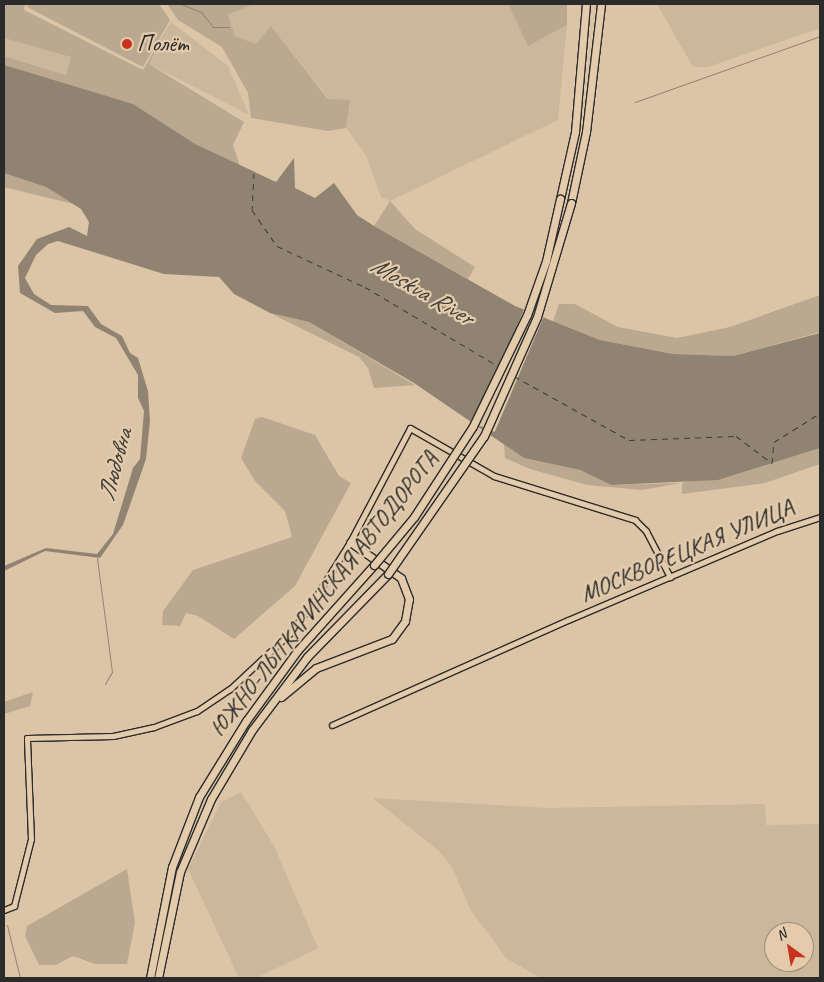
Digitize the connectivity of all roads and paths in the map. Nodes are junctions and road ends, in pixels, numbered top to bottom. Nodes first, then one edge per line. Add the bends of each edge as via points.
1 (586, 4) edge
2 (601, 4) edge
3 (820, 517) edge
4 (350, 542) junction
5 (670, 577) junction
6 (266, 711) junction
7 (332, 725) dead end
8 (4, 910) edge
9 (150, 978) edge
10 (158, 978) edge

1 - 9 main road, ЮЖНО-ЛЫТКАРИНСКАЯ АВТОДОРОГА, bridge via 575,132 546,261 527,315 473,426 414,516 291,659 224,753 199,797 172,867
2 - 6 main road, ЮЖНО-ЛЫТКАРИНСКАЯ АВТОДОРОГА, bridge via 586,132 572,203 537,317 484,436 388,574 307,658
3 - 5 street, МОСКВОРЕЦКАЯ УЛИЦА
4 - 5 street via 410,428 494,476 635,520 646,531
4 - 6 main road via 401,578 408,599 405,621 392,638 316,668
4 - 8 street via 290,633 230,689 197,711 154,728 113,736 27,738 32,839 14,906
5 - 7 street, МОСКВОРЕЦКАЯ УЛИЦА
6 - 10 main road, ЮЖНО-ЛЫТКАРИНСКАЯ АВТОДОРОГА via 211,800 180,872

